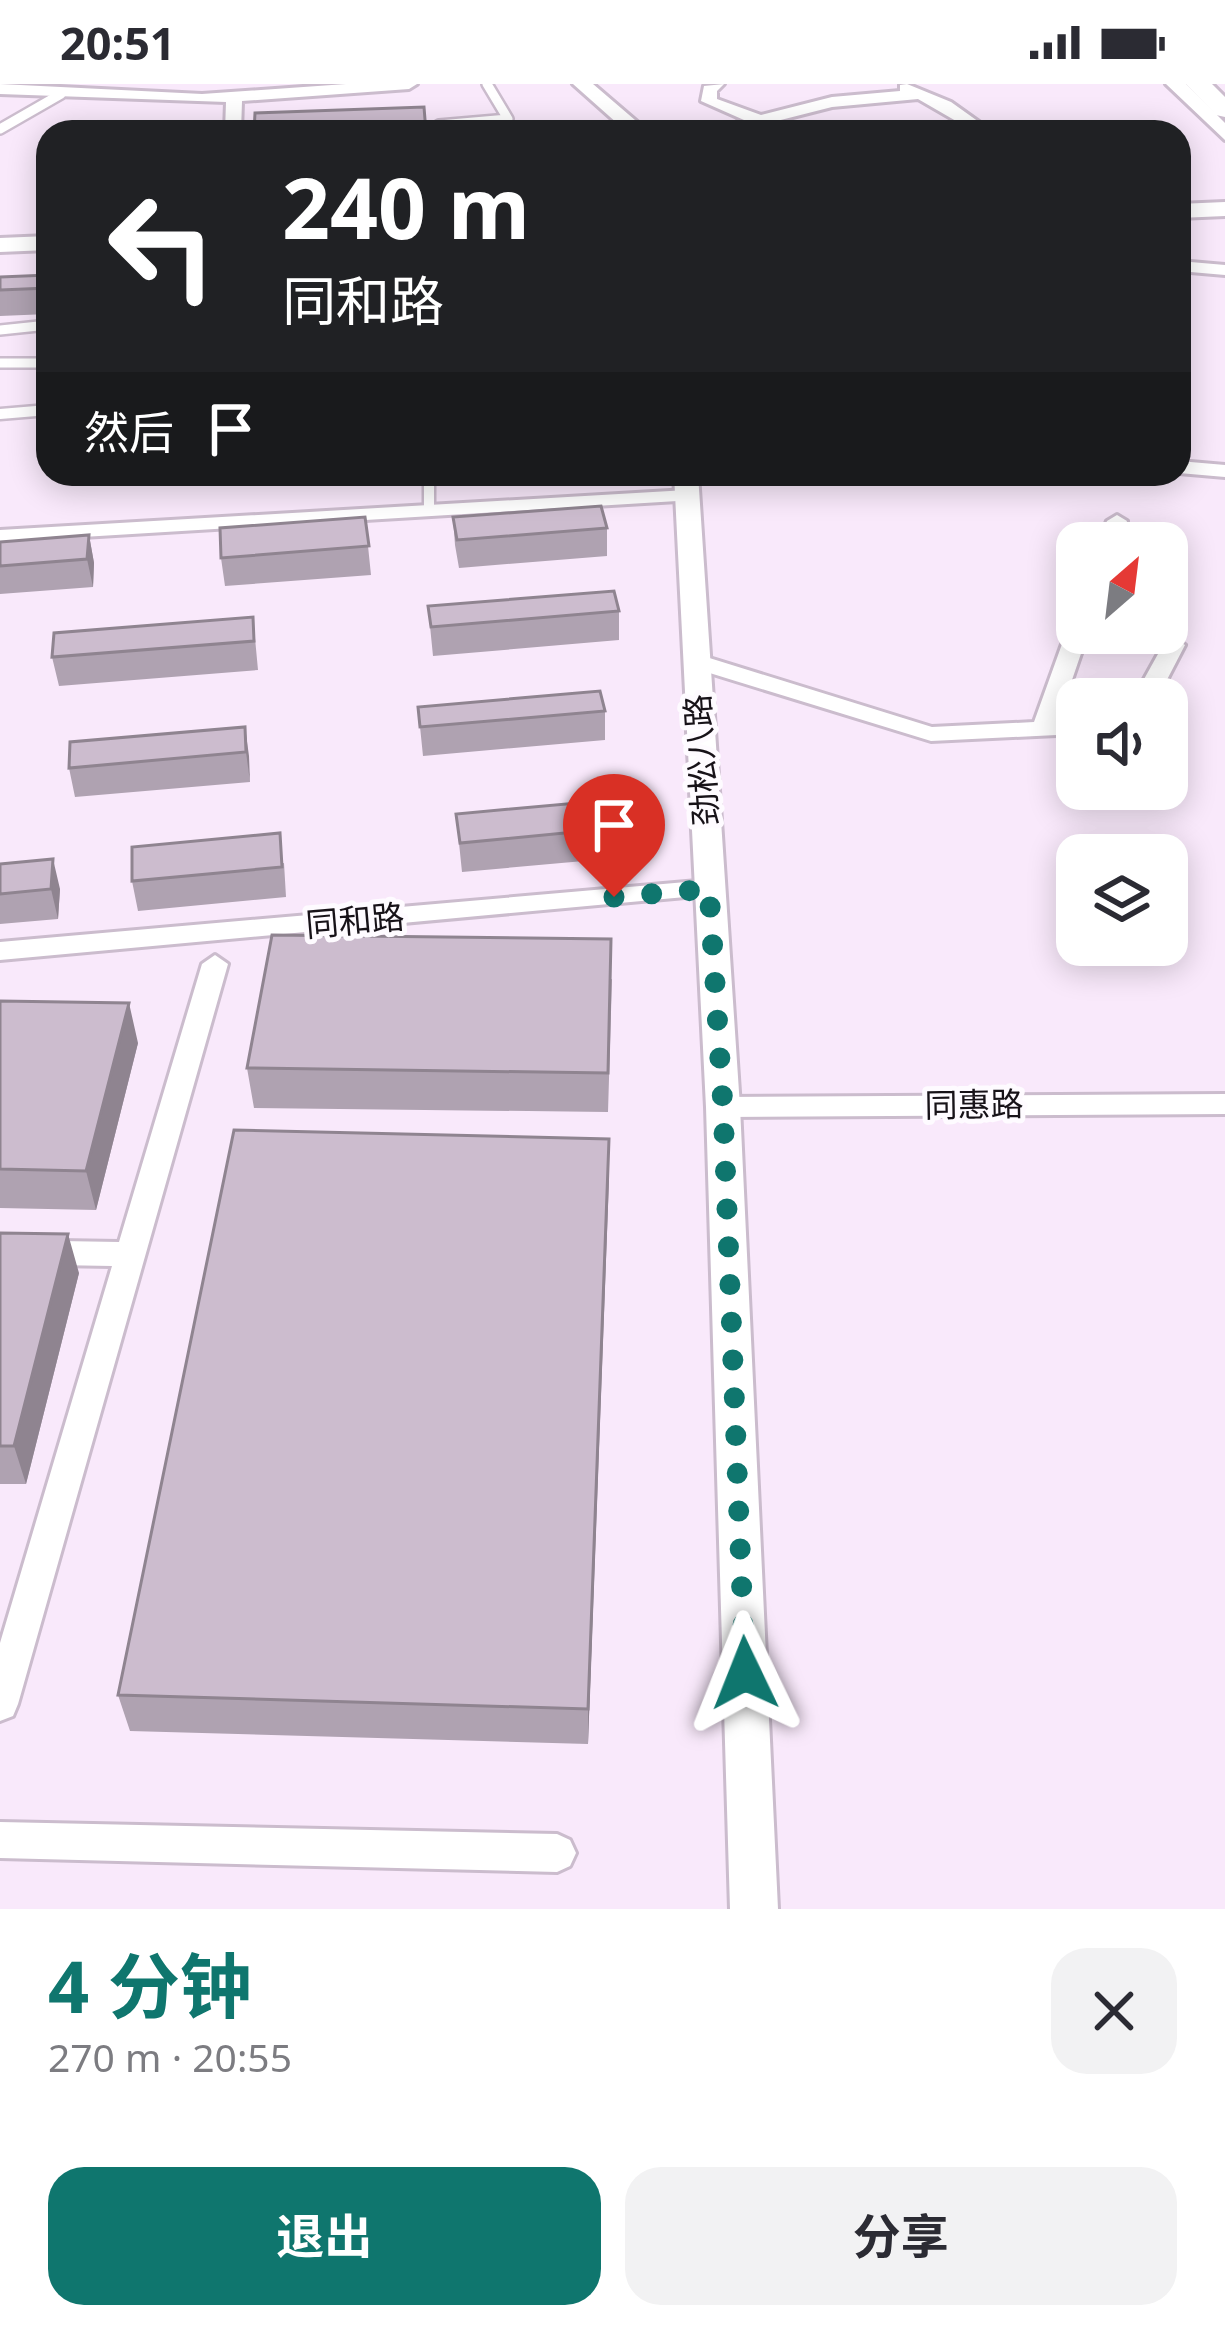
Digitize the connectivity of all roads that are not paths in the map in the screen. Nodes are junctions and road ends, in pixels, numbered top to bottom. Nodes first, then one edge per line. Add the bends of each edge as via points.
1 (409, 84) edge
2 (487, 84) edge
3 (582, 84) edge
4 (716, 84) edge
5 (891, 84) edge
6 (1175, 84) edge
7 (1198, 84) edge
8 (31, 88) edge
9 (0, 89) edge
10 (235, 91) edge
11 (61, 94) junction
12 (920, 94) junction
13 (1225, 110) edge
14 (496, 120) edge
15 (625, 120) edge
16 (743, 120) edge
17 (769, 120) edge
18 (964, 120) edge
19 (0, 128) edge
20 (1225, 134) edge
21 (1225, 193) edge
22 (1191, 194) edge
23 (1225, 209) edge
24 (1191, 210) edge
25 (36, 244) edge
26 (0, 245) edge
27 (36, 262) edge
28 (0, 263) edge
29 (1191, 267) edge
30 (1225, 270) edge
31 (36, 326) edge
32 (0, 330) edge
33 (0, 363) edge
34 (36, 363) edge
35 (36, 411) edge
36 (0, 414) edge
37 (1191, 468) edge
38 (1225, 471) edge
39 (429, 486) edge
40 (676, 486) edge
41 (686, 486) edge
42 (429, 511) junction
43 (0, 536) edge
44 (1070, 654) edge
45 (695, 661) junction
46 (1056, 728) edge
47 (1043, 729) junction
48 (709, 889) junction
49 (0, 951) edge
50 (215, 964) dead end
51 (1225, 1104) edge
52 (723, 1107) junction
53 (0, 1252) edge
54 (128, 1254) junction
55 (0, 1704) edge
56 (0, 1840) edge
57 (557, 1853) dead end
58 (754, 1909) edge

1 - 10 street
2 - 14 lane via 508,119
3 - 15 street
4 - 16 street via 709,101
5 - 12 street
6 - 20 street
7 - 13 main road
8 - 9 street
8 - 11 street
10 - 11 street
11 - 19 lane
12 - 17 street via 832,102
12 - 18 street
21 - 22 main road
23 - 24 main road
25 - 26 main road
27 - 28 main road
29 - 30 street
31 - 32 lane
33 - 34 lane
35 - 36 lane
37 - 38 street
39 - 42 lane
40 - 42 street
41 - 45 street, 劲松八路
42 - 43 street
44 - 47 street
45 - 47 street via 931,734
45 - 48 street, 劲松八路
46 - 47 street
48 - 49 street, 同和路
48 - 52 street, 劲松八路
50 - 54 street
51 - 52 street, 同惠路
52 - 58 street, 劲松八路
53 - 54 street
54 - 55 street
56 - 57 street

